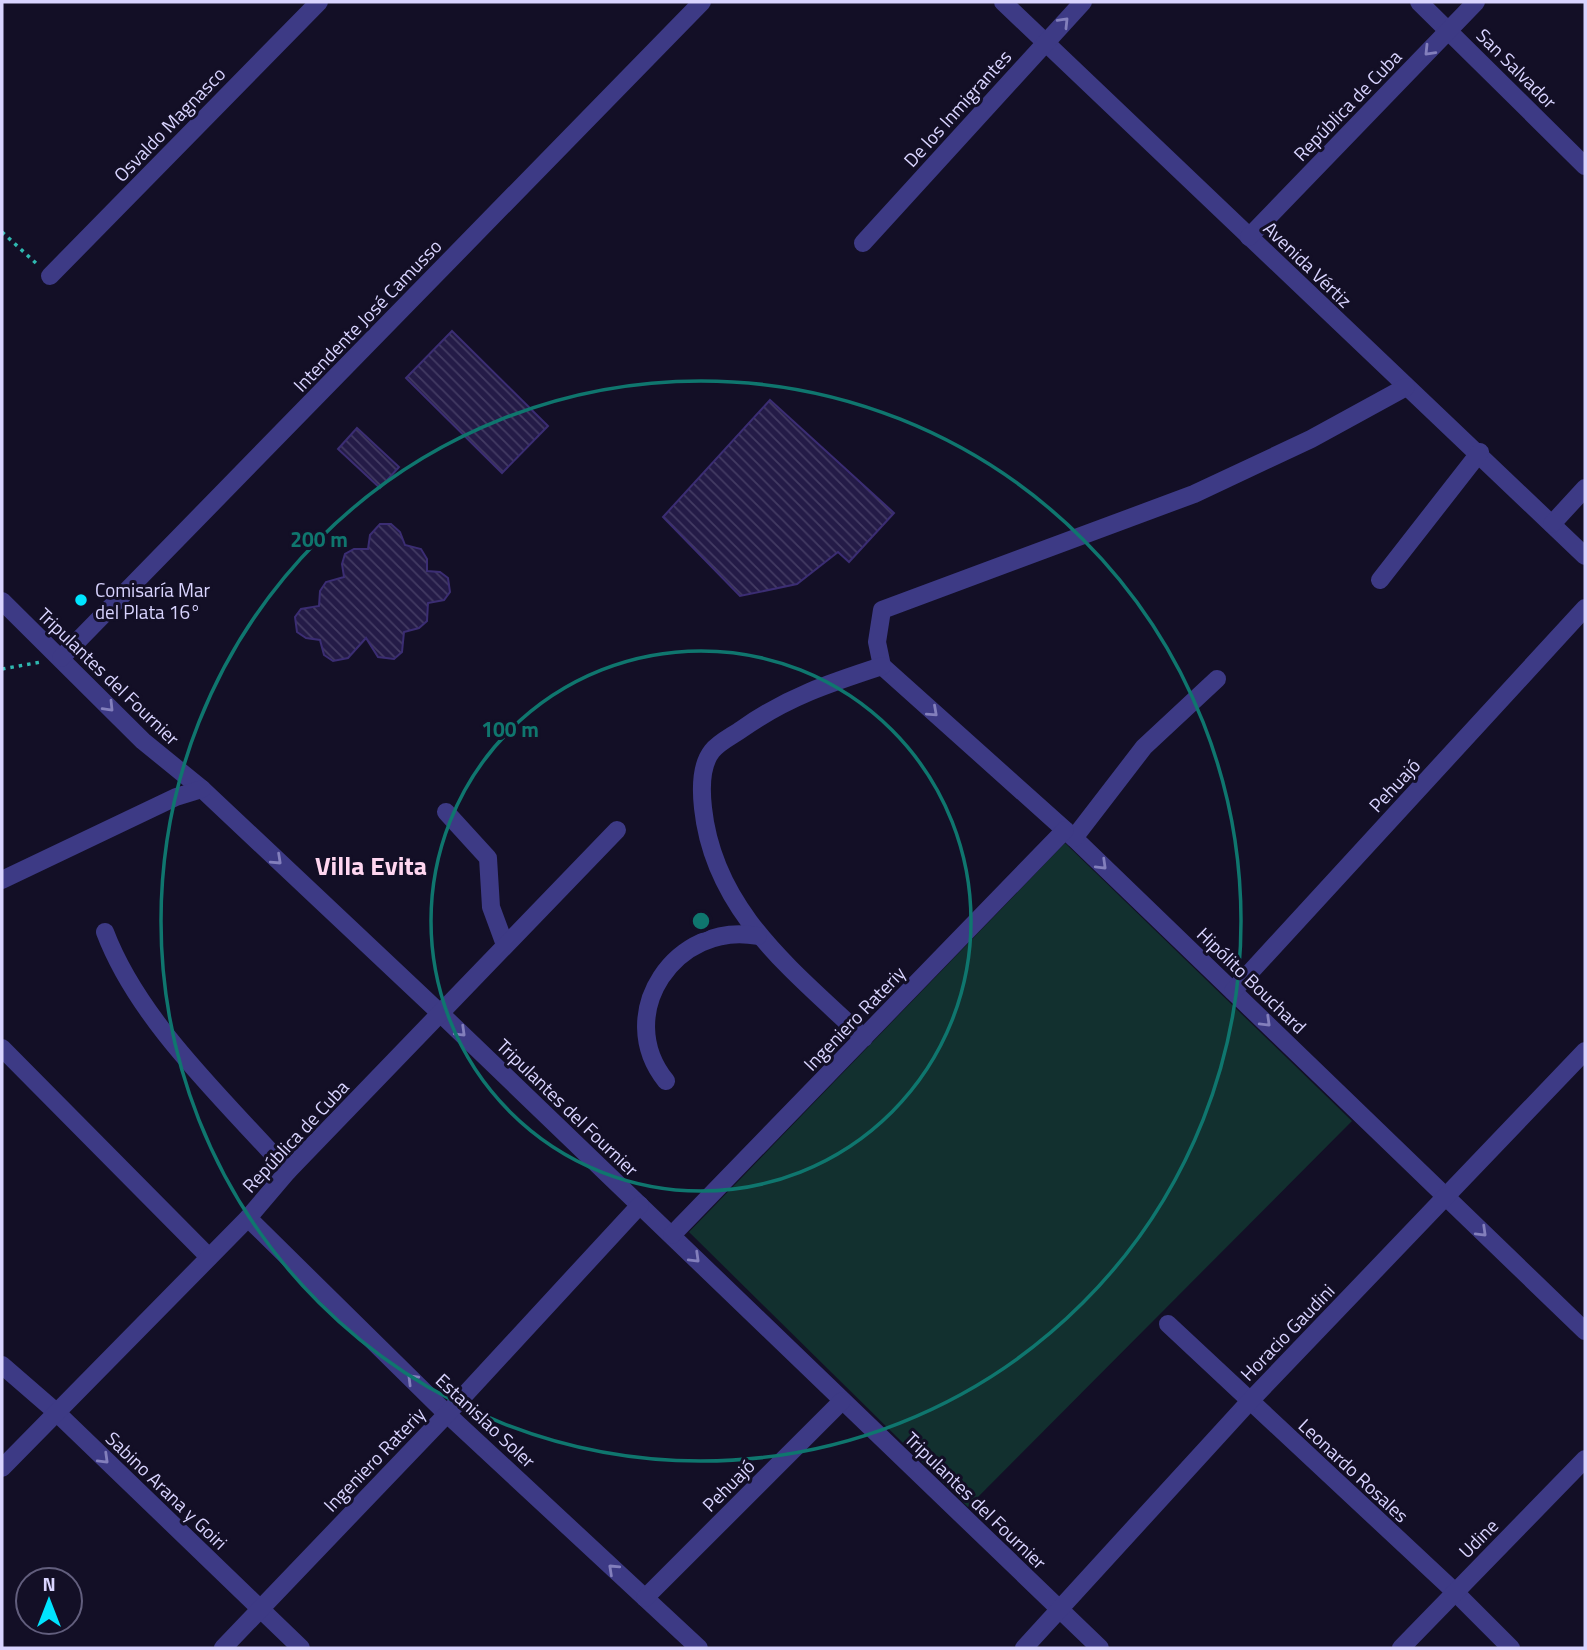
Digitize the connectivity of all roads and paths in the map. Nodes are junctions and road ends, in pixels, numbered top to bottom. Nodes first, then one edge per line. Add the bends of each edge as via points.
1 (318, 2) edge
2 (702, 2) edge
3 (1003, 2) edge
4 (1083, 2) edge
5 (1419, 2) edge
6 (1476, 2) edge
7 (1449, 30) junction
8 (1045, 42) junction
9 (1585, 166) edge
10 (2, 232) edge
11 (1249, 237) junction
12 (863, 243) dead end
13 (50, 276) joint
14 (1406, 387) junction
15 (1480, 452) junction
16 (1585, 488) edge
17 (1552, 524) junction
18 (1585, 555) edge
19 (1380, 580) dead end
20 (2, 601) edge
21 (1585, 608) edge
22 (61, 658) junction
23 (882, 667) junction
24 (2, 669) edge
25 (1217, 679) dead end
26 (202, 789) junction
27 (446, 812) dead end
28 (617, 830) dead end
29 (1070, 834) junction
30 (2, 880) edge
31 (106, 932) dead end
32 (758, 936) junction
33 (505, 945) junction
34 (1233, 991) junction
35 (440, 1013) junction
36 (864, 1038) junction
37 (2, 1048) edge
38 (1585, 1051) edge
39 (666, 1081) dead end
40 (288, 1171) junction
41 (1446, 1197) junction
42 (640, 1205) junction
43 (248, 1218) junction
44 (671, 1235) junction
45 (209, 1257) junction
46 (1168, 1324) dead end
47 (1585, 1331) edge
48 (2, 1365) edge
49 (842, 1401) junction
50 (1250, 1402) junction
51 (55, 1411) junction
52 (447, 1414) junction
53 (1585, 1459) edge
54 (2, 1468) edge
55 (1454, 1591) junction
56 (645, 1598) junction
57 (1059, 1608) junction
58 (260, 1609) junction
59 (223, 1648) edge
60 (301, 1648) edge
61 (699, 1648) edge
62 (1024, 1648) edge
63 (1100, 1648) edge
64 (1401, 1648) edge
65 (1511, 1648) edge

1 - 13 street, Osvaldo Magnasco
2 - 22 street, Intendente José Camusso
3 - 8 street, Avenida Vértiz
8 -> 4 street, De los Inmigrantes
5 - 7 street, San Salvador
6 - 7 street, República de Cuba
7 - 9 street, San Salvador
7 -> 11 street, República de Cuba
8 - 11 street, Avenida Vértiz
8 - 12 street, De los Inmigrantes
10 - 13 path
11 - 14 street, Avenida Vértiz
14 - 15 street, Avenida Vértiz
14 - 23 street via 1311,439 1194,494 881,610 877,642
15 - 17 street, Avenida Vértiz
15 - 19 street
16 - 17 street
17 - 18 street, Avenida Vértiz
20 - 22 street, Tripulantes del Fournier
21 - 34 street, Pehuajó
22 - 24 path
22 -> 26 street, Tripulantes del Fournier via 143,741
23 -> 29 street, Hipólito Bouchard
23 - 32 street via 761,714 713,748 706,760 702,794 709,843 720,874
25 - 29 street, Ingeniero Rateriy via 1144,747
26 - 30 street
26 -> 35 street, Tripulantes del Fournier
27 - 33 street via 488,858 491,907
28 - 33 street, República de Cuba
29 -> 34 street, Hipólito Bouchard
29 - 36 street, Ingeniero Rateriy
31 - 40 street via 132,987 162,1027
32 - 36 street
32 - 39 street via 721,936 685,953 668,967 649,998 643,1033 652,1065
33 - 35 street, República de Cuba
34 -> 41 street, Hipólito Bouchard
35 - 40 street, República de Cuba
35 -> 42 street, Tripulantes del Fournier
36 - 44 street, Ingeniero Rateriy
37 - 45 street
38 - 41 street, Horacio Gaudini
40 - 43 street, República de Cuba
41 -> 47 street, Hipólito Bouchard
41 - 50 street, Horacio Gaudini
42 - 44 street, Tripulantes del Fournier
42 - 52 street, Ingeniero Rateriy
43 - 45 street, República de Cuba
52 -> 43 street, Estanislao Soler
44 -> 49 street, Tripulantes del Fournier
45 - 51 street, República de Cuba
46 - 50 street, Leonardo Rosales
48 - 51 street, Sabino Arana y Goiri
49 - 56 street, Pehuajó
49 - 57 street, Tripulantes del Fournier
50 - 55 street, Leonardo Rosales
50 - 57 street, Horacio Gaudini
51 - 54 street, República de Cuba
51 -> 58 street, Sabino Arana y Goiri
56 -> 52 street, Estanislao Soler
52 - 58 street, Ingeniero Rateriy
53 - 55 street, Udine
55 - 64 street, Udine
55 - 65 street, Leonardo Rosales
56 - 61 street, Estanislao Soler
57 - 62 street, Horacio Gaudini
57 - 63 street, Tripulantes del Fournier
58 - 59 street, Ingeniero Rateriy
58 - 60 street, Sabino Arana y Goiri

